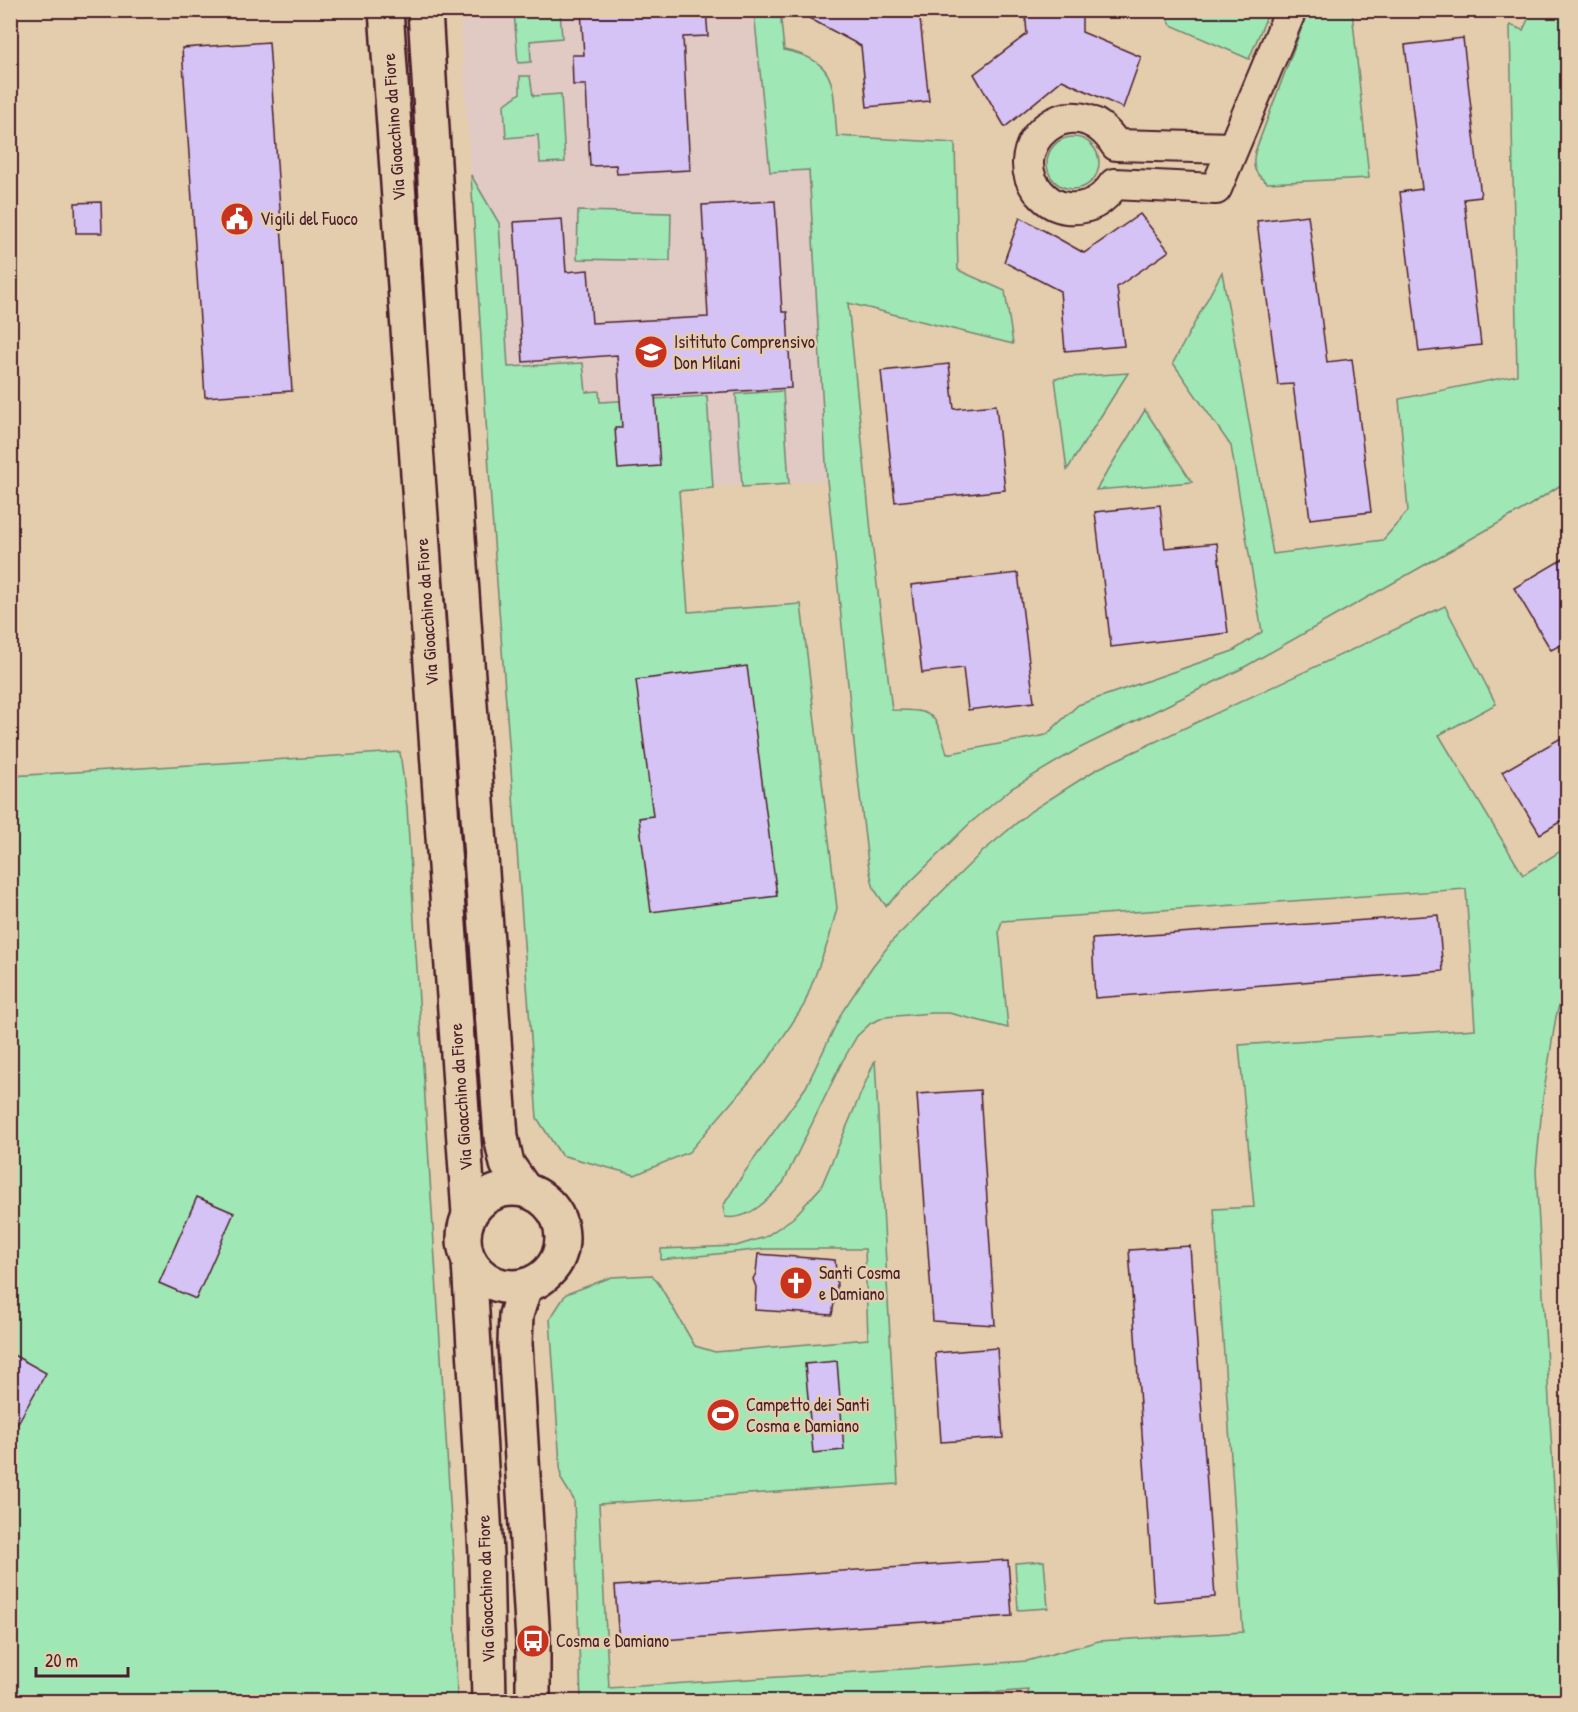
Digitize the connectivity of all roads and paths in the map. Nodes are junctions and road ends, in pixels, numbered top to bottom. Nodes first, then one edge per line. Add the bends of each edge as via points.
1 (386, 10) edge
2 (425, 10) edge
3 (1290, 10) edge
4 (1233, 148) junction
5 (525, 1190) junction
6 (469, 1214) junction
7 (469, 1261) junction
8 (525, 1286) junction
9 (489, 1701) edge
10 (533, 1701) edge

1 - 6 street, Via Gioacchino da Fiore
2 - 5 street, Via Gioacchino da Fiore via 448,396 501,1137 507,1164
3 - 4 street
4 - 4 street via 1116,145 1107,131 1094,122 1070,118 1054,122 1039,133 1031,147 1029,173 1042,196 1066,208 1081,208 1096,203 1114,184 1216,189
5 - 6 street via 493,1193 479,1201
5 - 8 street via 552,1208 560,1222 562,1239 552,1269
6 - 7 street via 464,1229
7 - 8 street via 492,1283
7 - 9 street, Via Gioacchino da Fiore via 486,1554
8 - 10 street via 516,1316 515,1344 533,1641

